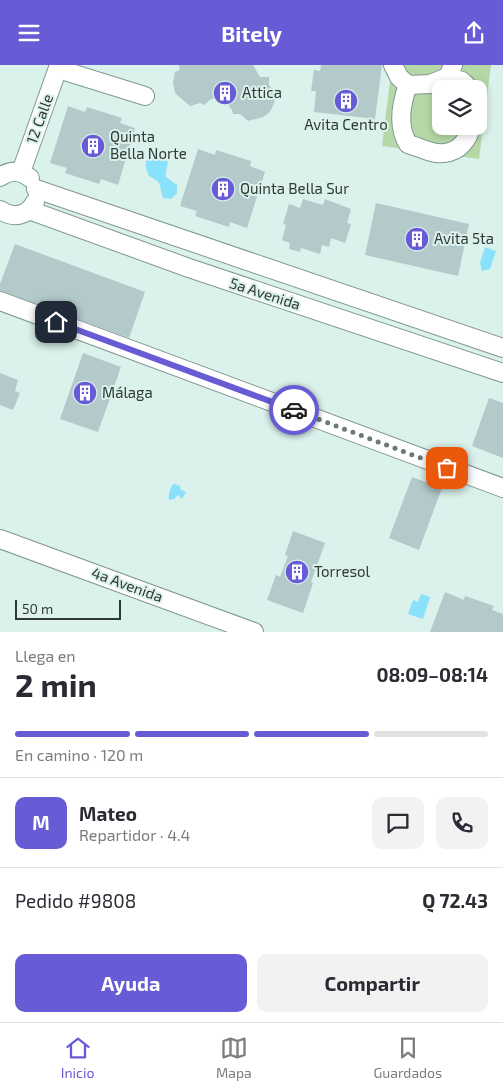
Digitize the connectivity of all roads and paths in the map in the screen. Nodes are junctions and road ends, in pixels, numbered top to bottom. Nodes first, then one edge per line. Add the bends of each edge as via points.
1 (393, 65) edge
2 (58, 67) edge
3 (451, 71) edge
4 (461, 80) edge
5 (408, 85) junction
6 (145, 96) dead end
7 (469, 135) edge
8 (21, 173) junction
9 (0, 177) edge
10 (36, 189) junction
11 (29, 210) junction
12 (2, 216) edge
13 (0, 301) edge
14 (503, 348) edge
15 (503, 373) edge
16 (503, 489) edge
17 (0, 539) edge
18 (254, 632) edge

1 - 5 street
2 - 6 street
2 - 8 street, 12 Calle
3 - 4 street
3 - 5 street via 430,84
5 - 7 street via 402,100 401,118 402,135 408,144 444,153 459,147
8 - 9 street via 10,172
8 - 10 street via 31,179
10 - 11 street via 35,200
10 - 14 street, 5a Avenida
11 - 12 street via 20,215
11 - 15 street, 5a Avenida via 189,268
13 - 16 street
17 - 18 street, 4a Avenida

